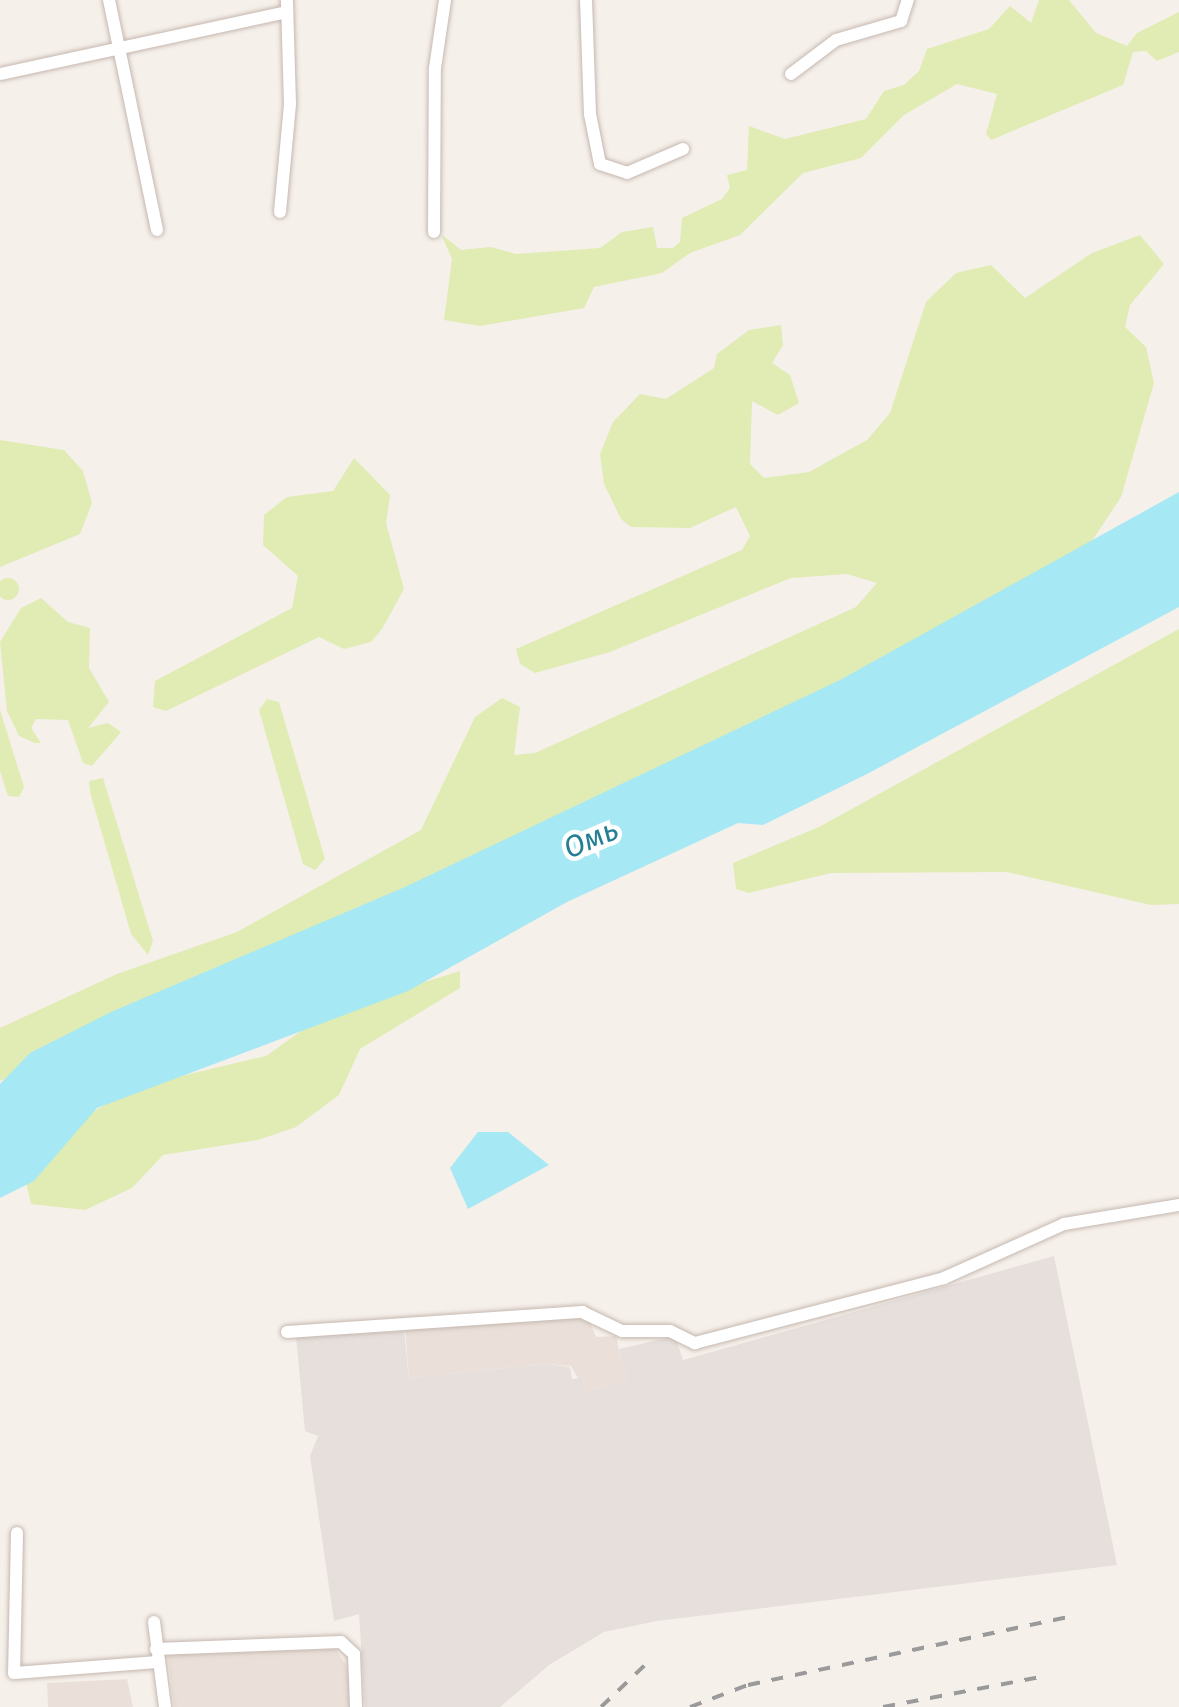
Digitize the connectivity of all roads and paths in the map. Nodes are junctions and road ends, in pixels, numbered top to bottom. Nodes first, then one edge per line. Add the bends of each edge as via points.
1 (109, 0) edge
2 (445, 0) edge
3 (586, 0) edge
4 (908, 0) edge
5 (286, 6) edge
6 (120, 48) junction
7 (0, 74) edge
8 (791, 74) dead end
9 (683, 149) dead end
10 (280, 212) dead end
11 (157, 230) dead end
12 (434, 232) dead end
13 (1179, 1205) edge
14 (288, 1332) dead end
15 (17, 1533) dead end
16 (154, 1622) dead end
17 (157, 1656) junction
18 (165, 1707) edge
19 (356, 1707) edge

1 - 6 street
2 - 12 street via 435,68
3 - 9 street via 590,114 600,164 626,173
4 - 8 street via 901,20 836,40
5 - 6 street
5 - 10 street via 290,104
6 - 7 street
6 - 11 street
13 - 14 street via 1064,1224 944,1278 695,1343 670,1331 622,1331 582,1312
15 - 17 street via 14,1674
16 - 17 street
17 - 18 street
17 - 19 street via 340,1642 354,1654

